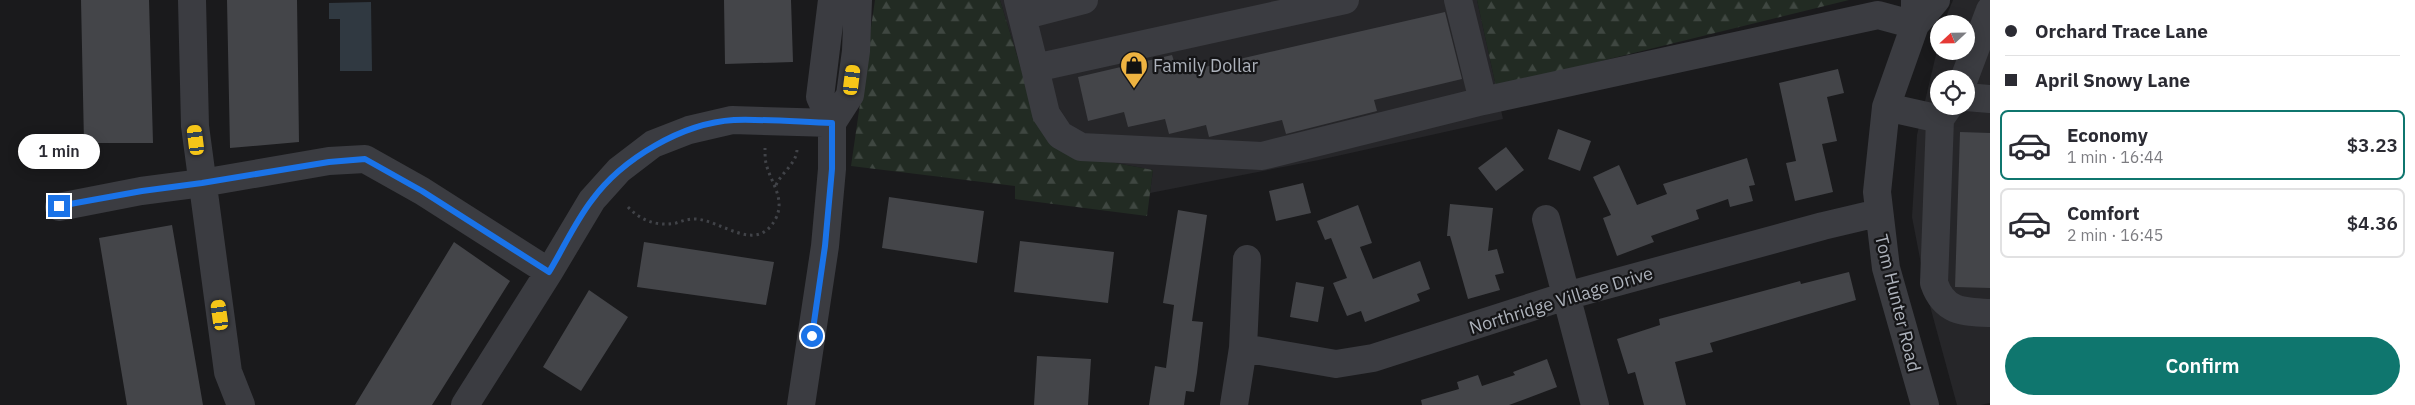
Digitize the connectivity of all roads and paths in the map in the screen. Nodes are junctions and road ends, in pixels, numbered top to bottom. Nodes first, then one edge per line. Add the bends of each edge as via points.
1 (192, 0) edge
2 (832, 0) edge
3 (858, 0) edge
4 (1084, 0) edge
5 (1346, 0) edge
6 (1458, 0) edge
7 (1936, 0) edge
8 (1020, 8) edge
9 (1915, 12) edge
10 (1989, 15) edge
11 (1035, 68) junction
12 (1968, 70) edge
13 (1975, 98) edge
14 (1990, 99) edge
15 (1483, 101) junction
16 (1886, 108) junction
17 (1930, 112) edge
18 (1945, 115) edge
19 (832, 123) junction
20 (765, 148) dead end
21 (797, 150) dead end
22 (202, 183) junction
23 (775, 185) junction
24 (59, 206) dead end
25 (628, 206) dead end
26 (1878, 214) junction
27 (1546, 219) dead end
28 (1247, 259) dead end
29 (549, 272) junction
30 (1566, 296) junction
31 (1990, 314) edge
32 (1243, 348) junction
33 (241, 405) edge
34 (465, 405) edge
35 (801, 405) edge
36 (1234, 405) edge
37 (1596, 405) edge
38 (1925, 405) edge

1 - 22 street via 195,126
2 - 19 street via 820,97
3 - 19 street via 850,94
4 - 8 street
5 - 11 street
6 - 15 street
7 - 9 street, Tom Hunter Road
8 - 11 street
9 - 15 street via 1878,15
9 - 16 street, Tom Hunter Road
10 - 12 street
11 - 15 street via 1046,114 1060,135 1081,147 1262,156
13 - 14 street
16 - 17 street
16 - 26 street, Tom Hunter Road via 1876,192
18 - 31 street via 1934,283 1939,298 1954,308
19 - 29 street via 732,120 689,130 653,144 619,170 592,200
19 - 35 street via 832,169 825,246
20 - 23 path via 767,169
21 - 23 path via 795,160
22 - 24 street
22 - 29 street via 365,159 422,191
22 - 33 street via 228,372
23 - 25 path via 779,204 777,216 771,225 750,236 695,219 662,224 649,222
26 - 30 street, Northridge Village Drive via 1814,228
26 - 38 street, Tom Hunter Road via 1886,268
27 - 30 street
28 - 32 street
29 - 34 street
30 - 32 street, Northridge Village Drive via 1353,362 1336,364
30 - 37 street
32 - 36 street

